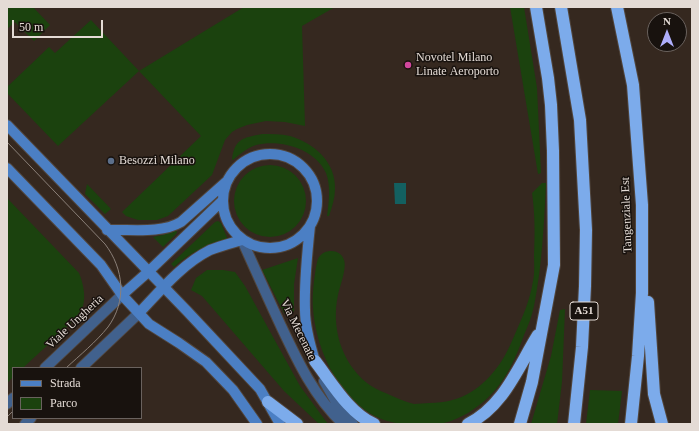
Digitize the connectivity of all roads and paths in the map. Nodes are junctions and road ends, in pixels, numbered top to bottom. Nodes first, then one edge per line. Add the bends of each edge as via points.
1 (536, 7) edge
2 (561, 7) edge
3 (617, 7) edge
4 (7, 124) edge
5 (7, 168) edge
6 (226, 182) junction
7 (222, 201) junction
8 (310, 226) junction
9 (107, 230) junction
10 (643, 231) junction
11 (242, 240) junction
12 (148, 272) junction
13 (163, 288) junction
14 (122, 295) junction
15 (138, 313) junction
16 (542, 329) junction
17 (315, 361) junction
18 (46, 367) edge
19 (83, 367) edge
20 (268, 402) junction
21 (257, 424) edge
22 (280, 424) edge
23 (297, 424) edge
24 (342, 424) edge
25 (353, 424) edge
26 (374, 424) edge
27 (468, 424) edge
28 (520, 424) edge
29 (574, 424) edge
30 (631, 424) edge
31 (662, 424) edge

1 - 16 highway via 548,78 553,150 554,265
2 - 29 highway, A51 via 580,120 585,217 586,286
3 - 10 highway, Tangenziale Est via 633,85
4 - 9 main road
5 - 14 main road via 101,265
6 - 7 main road, Via Mecenate
6 - 8 main road, Via Mecenate via 236,168 256,155 274,154 290,158 305,169 316,189 316,210
6 - 9 main road, Via Mecenate via 176,225 163,229
7 - 11 main road, Via Mecenate via 227,222
7 - 12 main road
8 - 11 main road, Via Mecenate via 298,239 282,247 258,247
8 - 17 main road, Via Mecenate via 305,311
9 - 12 main road
10 - 30 highway, Tangenziale Est via 642,293
10 - 31 highway via 654,394
11 - 13 main road via 204,254 190,263
11 - 24 street, Via Mecenate via 300,367 316,393
12 - 13 main road
12 - 14 main road
13 - 15 main road
13 - 20 main road via 260,389
14 - 15 main road
14 - 18 street, Viale Ungheria
15 - 19 street
15 - 21 main road via 149,324 206,362 233,390
16 - 27 highway via 496,403
16 - 28 highway via 532,382
17 - 25 street, Via Mecenate via 336,402
17 - 26 highway via 350,405
20 - 22 main road
20 - 23 highway

